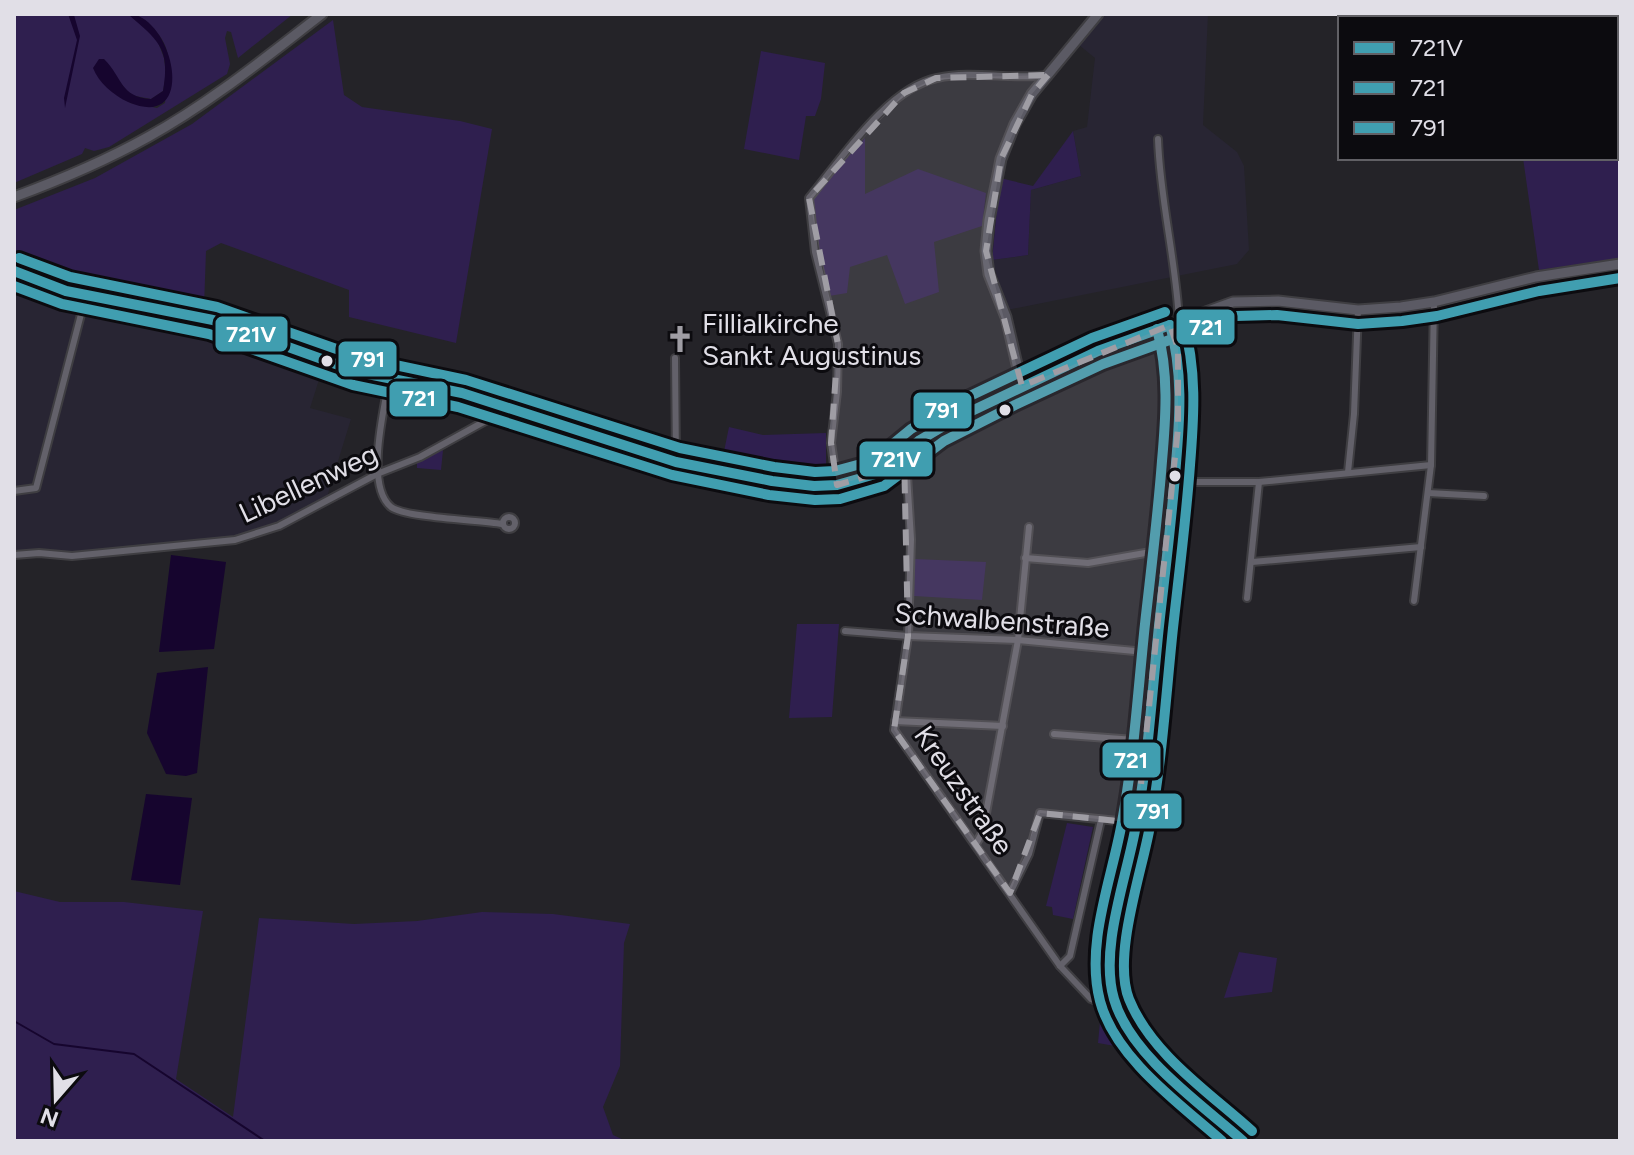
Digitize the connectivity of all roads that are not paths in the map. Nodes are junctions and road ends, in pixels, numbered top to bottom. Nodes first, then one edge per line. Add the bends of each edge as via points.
1 (322, 14) edge
2 (1098, 14) edge
3 (1048, 75) junction
4 (1158, 139) dead end
5 (14, 197) edge
6 (1620, 264) edge
7 (14, 271) edge
8 (86, 295) junction
9 (1434, 302) junction
10 (1358, 310) junction
11 (1175, 324) junction
12 (675, 358) dead end
13 (389, 380) junction
14 (1022, 386) junction
15 (510, 407) junction
16 (898, 458) junction
17 (676, 462) junction
18 (1431, 465) junction
19 (1348, 472) junction
20 (377, 474) junction
21 (1175, 482) junction
22 (1259, 482) junction
23 (837, 485) junction
24 (14, 491) edge
25 (1428, 493) junction
26 (1484, 496) dead end
27 (502, 524) dead end
28 (1029, 527) dead end
29 (1421, 547) junction
30 (1168, 549) junction
31 (14, 555) edge
32 (1025, 558) junction
33 (1252, 562) junction
34 (1247, 598) dead end
35 (1414, 601) dead end
36 (845, 631) dead end
37 (908, 636) junction
38 (1018, 640) junction
39 (1156, 653) junction
40 (895, 721) junction
41 (1003, 726) junction
42 (1054, 734) dead end
43 (1148, 741) junction
44 (1101, 820) junction
45 (1137, 823) junction
46 (976, 844) junction
47 (1010, 893) junction
48 (1060, 966) junction
49 (1114, 997) junction
50 (1243, 1141) edge

1 - 5 street via 147,138
2 - 3 street
3 - 14 street via 1015,124 1001,159 986,251
3 - 23 street via 936,78 904,93 881,112 809,198 815,252 838,344 831,443
4 - 11 street via 1178,287
6 - 9 street via 1536,277
7 - 8 street
8 - 13 street via 213,320
8 - 24 street via 36,488
9 - 10 street
9 - 18 street
10 - 11 street via 1233,302
10 - 19 street
11 - 14 street
11 - 21 street
12 - 17 street
13 - 15 street
13 - 20 street
14 - 16 street via 936,429
15 - 17 street
15 - 20 street, Libellenweg via 420,457
16 - 23 street via 879,473
16 - 37 street, Kreuzstraße via 910,500
17 - 23 street via 772,481
18 - 19 street
18 - 25 street
19 - 22 street
20 - 27 street via 392,508
20 - 31 street, Libellenweg via 279,526 235,540 72,556
21 - 22 street
21 - 30 street
22 - 33 street
25 - 26 street
25 - 29 street
28 - 32 street
29 - 33 street
29 - 35 street
30 - 32 street via 1088,563
30 - 39 street
32 - 38 street
33 - 34 street
36 - 37 street, Schwalbenstraße
37 - 38 street, Schwalbenstraße
37 - 40 street, Kreuzstraße
38 - 39 street, Schwalbenstraße
38 - 41 street
39 - 43 street
40 - 41 street
40 - 46 street, Kreuzstraße via 894,730
41 - 46 street
42 - 43 street
43 - 45 street
44 - 45 street
44 - 47 street via 1040,813 1029,854
44 - 48 street via 1070,956
45 - 49 street via 1112,946
46 - 47 street, Kreuzstraße
47 - 48 street, Kreuzstraße
48 - 49 street, Kreuzstraße via 1091,999
49 - 50 street via 1145,1051

